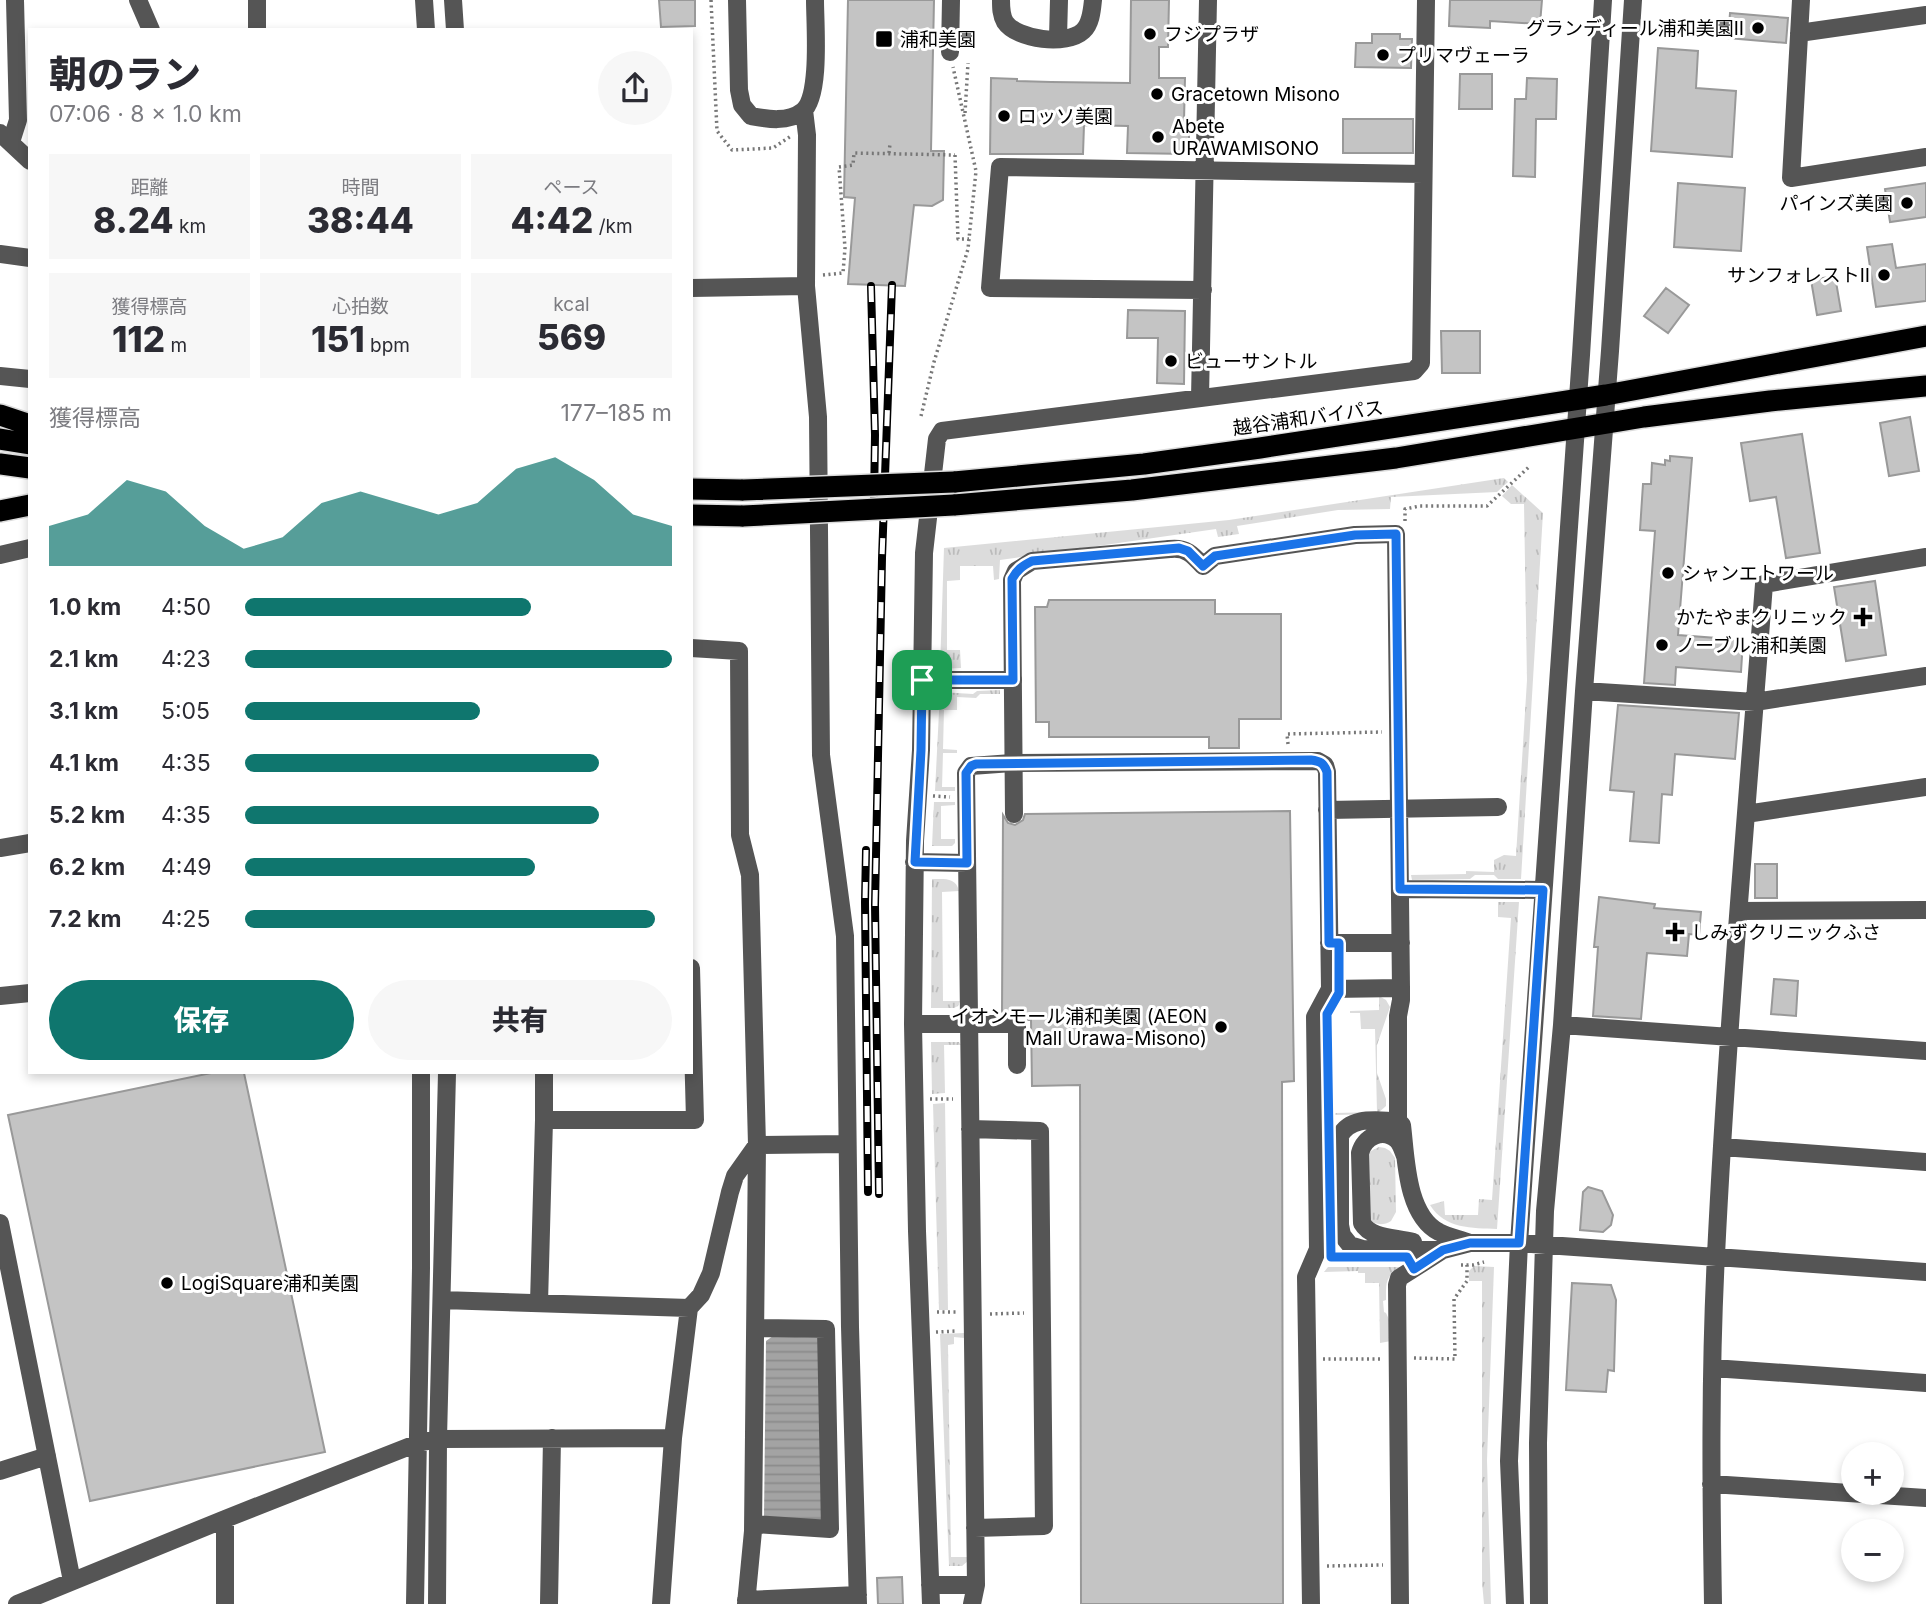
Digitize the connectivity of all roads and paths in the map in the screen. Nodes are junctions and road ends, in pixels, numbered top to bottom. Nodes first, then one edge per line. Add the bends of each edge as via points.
1 (15, 0) edge
2 (138, 0) edge
3 (257, 0) edge
4 (424, 0) edge
5 (453, 0) edge
6 (737, 0) edge
7 (816, 0) edge
8 (951, 0) edge
9 (1001, 0) edge
10 (1059, 0) edge
11 (1093, 0) edge
12 (1208, 0) edge
13 (1426, 0) edge
14 (1604, 0) edge
15 (1633, 0) edge
16 (1801, 0) edge
17 (1926, 15) edge
18 (150, 28) edge
19 (257, 28) edge
20 (426, 28) edge
21 (455, 28) edge
22 (1799, 33) junction
23 (1058, 38) junction
24 (950, 52) joint
25 (968, 63) dead end
26 (804, 110) junction
27 (965, 119) junction
28 (5, 137) edge
29 (890, 144) dead end
30 (890, 153) junction
31 (1926, 157) edge
32 (28, 159) edge
33 (1205, 171) junction
34 (1423, 174) junction
35 (969, 239) junction
36 (0, 254) edge
37 (28, 258) edge
38 (823, 275) dead end
39 (806, 286) junction
40 (693, 288) edge
41 (1203, 289) junction
42 (1926, 336) edge
43 (0, 376) edge
44 (28, 379) edge
45 (1926, 386) edge
46 (1606, 395) junction
47 (1200, 398) junction
48 (1577, 399) junction
49 (0, 415) edge
50 (921, 416) dead end
51 (28, 424) edge
52 (1604, 425) junction
53 (1575, 429) junction
54 (0, 439) edge
55 (28, 444) edge
56 (0, 464) edge
57 (1530, 466) dead end
58 (28, 468) edge
59 (693, 489) edge
60 (28, 505) edge
61 (0, 510) edge
62 (693, 515) edge
63 (1405, 524) dead end
64 (28, 548) edge
65 (0, 555) edge
66 (1926, 557) edge
67 (693, 648) edge
68 (1926, 676) edge
69 (922, 680) junction
70 (1013, 680) junction
71 (1584, 691) junction
72 (1755, 702) junction
73 (1398, 732) junction
74 (1288, 750) dead end
75 (1926, 787) edge
76 (1498, 807) dead end
77 (1399, 809) junction
78 (1327, 810) junction
79 (1014, 814) dead end
80 (1746, 814) junction
81 (28, 843) edge
82 (0, 848) edge
83 (915, 862) junction
84 (967, 863) junction
85 (1400, 889) junction
86 (1543, 890) junction
87 (1926, 910) edge
88 (1739, 911) junction
89 (1329, 943) junction
90 (1401, 943) junction
91 (1401, 988) junction
92 (1330, 989) junction
93 (28, 993) edge
94 (0, 996) edge
95 (693, 1024) edge
96 (913, 1024) junction
97 (969, 1025) junction
98 (1562, 1025) junction
99 (1729, 1038) junction
100 (1926, 1051) edge
101 (1017, 1065) dead end
102 (421, 1074) edge
103 (447, 1074) edge
104 (544, 1074) edge
105 (544, 1120) junction
106 (1398, 1121) junction
107 (970, 1129) junction
108 (847, 1144) junction
109 (757, 1145) junction
110 (1722, 1147) junction
111 (1407, 1160) junction
112 (1926, 1161) edge
113 (0, 1223) edge
114 (1470, 1243) junction
115 (1519, 1243) junction
116 (1544, 1245) junction
117 (1443, 1250) junction
118 (1716, 1257) junction
119 (1926, 1272) edge
120 (442, 1300) junction
121 (539, 1303) junction
122 (689, 1308) junction
123 (935, 1312) dead end
124 (964, 1312) dead end
125 (1033, 1313) dead end
126 (979, 1314) dead end
127 (756, 1328) junction
128 (1713, 1368) junction
129 (1926, 1383) edge
130 (552, 1438) junction
131 (673, 1438) junction
132 (439, 1439) junction
133 (418, 1443) junction
134 (47, 1456) junction
135 (0, 1471) edge
136 (1711, 1485) junction
137 (1926, 1498) edge
138 (225, 1519) junction
139 (754, 1524) junction
140 (975, 1528) junction
141 (1400, 1565) junction
142 (1320, 1566) dead end
143 (72, 1581) junction
144 (930, 1585) junction
145 (976, 1585) junction
146 (858, 1600) edge
147 (800, 1601) edge
148 (746, 1602) edge
149 (17, 1604) edge
150 (226, 1604) edge
151 (415, 1604) edge
152 (438, 1604) edge
153 (549, 1604) edge
154 (661, 1604) edge
155 (931, 1604) edge
156 (972, 1604) edge
157 (1311, 1604) edge
158 (1401, 1604) edge
159 (1516, 1604) edge
160 (1539, 1604) edge
161 (1713, 1604) edge

1 - 28 street via 18,120
2 - 18 street
3 - 19 street
4 - 20 street
5 - 21 street
6 - 26 street via 742,105 751,116 769,120 789,118
7 - 26 street via 815,80
8 - 24 street
9 - 23 street via 1004,21 1012,29 1032,37
10 - 23 street
11 - 23 street via 1085,30
12 - 33 street
13 - 34 street
14 - 48 street
15 - 46 street
16 - 22 street
17 - 22 street
22 - 31 street via 1791,178
24 - 27 path
25 - 27 path
26 - 39 street
27 - 35 path via 976,171
28 - 32 street
29 - 30 path, bridge
30 - 35 path, bridge via 955,155 958,239
30 - 38 path, bridge via 854,153 853,165 839,167 843,273
33 - 34 street
33 - 41 street
33 - 41 street via 1000,167 990,288
34 - 47 street via 1421,363 1414,371
35 - 50 path
36 - 37 street
39 - 40 street
39 - 108 street via 818,416 821,755 845,936
41 - 47 street
42 - 46 highway, 越谷浦和バイパス
43 - 44 street
45 - 52 highway via 1770,401
46 - 48 highway, 越谷浦和バイパス
46 - 52 street
47 - 69 street via 942,431 937,439 924,553
48 - 53 street
48 - 59 highway, 越谷浦和バイパス, bridge via 1144,464 954,482
49 - 51 highway
52 - 53 highway
52 - 71 street
53 - 62 highway, bridge via 1396,458 1146,488 954,505
53 - 86 street
54 - 55 highway
56 - 58 highway
57 - 63 path via 1487,506 1405,509
60 - 61 highway
64 - 65 street
66 - 72 street via 1764,584
67 - 109 street via 739,651 740,835 750,875
68 - 72 street
69 - 70 street
69 - 83 street
70 - 73 street, bridge via 1012,579 1032,561 1179,548 1203,566 1215,556 1355,535 1396,534
70 - 79 street, bridge
71 - 72 street
71 - 98 street
72 - 80 street
73 - 74 path via 1287,734
73 - 77 street
75 - 80 street
76 - 77 street
77 - 78 street
77 - 85 street
78 - 84 street via 1327,772 1318,761 976,764 966,773
78 - 89 street
80 - 88 street
81 - 82 street
83 - 84 street
83 - 96 street
84 - 97 street
85 - 86 street
85 - 90 street
86 - 115 street
87 - 88 street
88 - 99 street
89 - 90 street
89 - 92 street
90 - 91 street
91 - 92 street
91 - 106 street
92 - 157 street via 1315,1017 1318,1249 1306,1276
93 - 94 street
95 - 105 street via 695,1120
96 - 97 street
96 - 144 street
97 - 101 street via 1017,1024
97 - 107 street
98 - 99 street
98 - 116 street
99 - 100 street
99 - 110 street
102 - 133 street
103 - 120 street
104 - 105 street
105 - 121 street
106 - 111 street
106 - 117 street via 1359,1121 1340,1136 1342,1235 1350,1245 1363,1249
107 - 140 street
107 - 140 street via 1040,1131 1042,1287 1044,1526
108 - 109 street
108 - 146 street
109 - 122 street via 735,1176 711,1273 701,1296
109 - 127 street
110 - 112 street
110 - 118 street
111 - 114 street via 1411,1189 1423,1220 1437,1231
111 - 117 street via 1396,1139 1389,1136 1374,1135 1362,1144 1362,1223 1374,1234
113 - 134 street
114 - 115 street
114 - 117 street
115 - 116 street
115 - 159 street via 1509,1461
116 - 118 street
116 - 160 street
117 - 141 street via 1399,1278 1397,1285
118 - 119 street
118 - 128 street
120 - 121 street
120 - 132 street
121 - 122 street
122 - 131 street
123 - 124 path
125 - 126 path
127 - 139 street
127 - 139 street via 826,1329 830,1529
128 - 129 street
128 - 136 street
130 - 131 street
130 - 132 street
130 - 153 street
131 - 154 street
132 - 133 street
132 - 152 street
133 - 138 street
133 - 151 street
134 - 135 street
134 - 143 street
136 - 137 street
136 - 161 street
138 - 143 street
138 - 150 street
139 - 148 street
140 - 145 street
141 - 142 path
141 - 158 street
143 - 149 street
144 - 145 street
144 - 155 street
145 - 156 street
146 - 147 street
147 - 148 street

